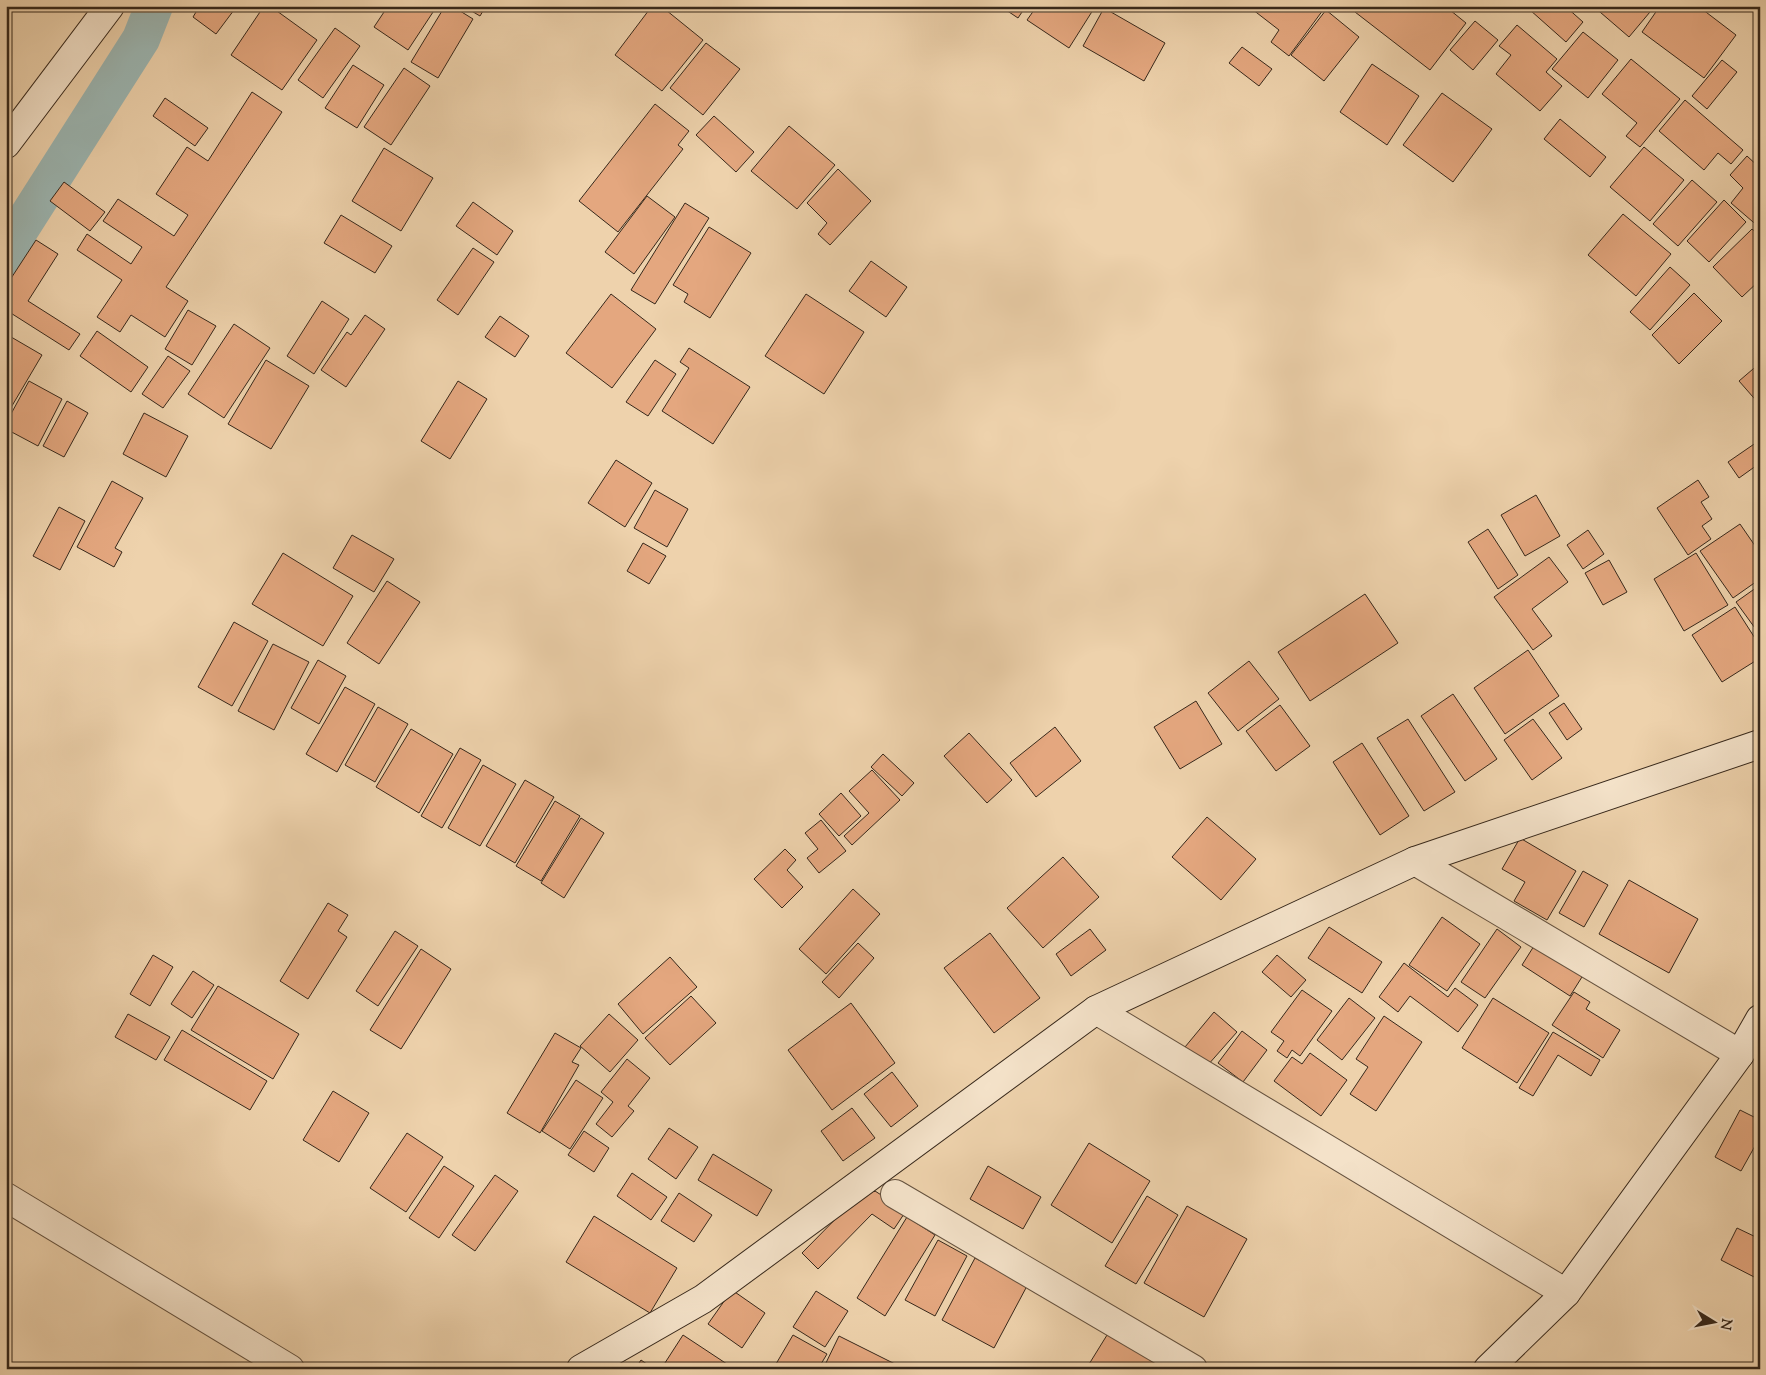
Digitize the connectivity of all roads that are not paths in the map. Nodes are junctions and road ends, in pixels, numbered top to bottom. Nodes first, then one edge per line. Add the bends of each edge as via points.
1 (110, 6) edge
2 (6, 144) edge
3 (1760, 744) edge
4 (1415, 861) junction
5 (1096, 1010) junction
6 (1760, 1019) edge
7 (1740, 1054) junction
8 (894, 1194) dead end
9 (6, 1197) edge
10 (1566, 1293) junction
11 (290, 1369) edge
12 (581, 1369) edge
13 (1193, 1369) edge
14 (1488, 1369) edge

1 - 2 street
3 - 4 street
4 - 5 street
4 - 7 street
5 - 10 street
5 - 12 street via 703,1299
6 - 7 street
7 - 10 street
8 - 13 street
9 - 11 street
10 - 14 street

